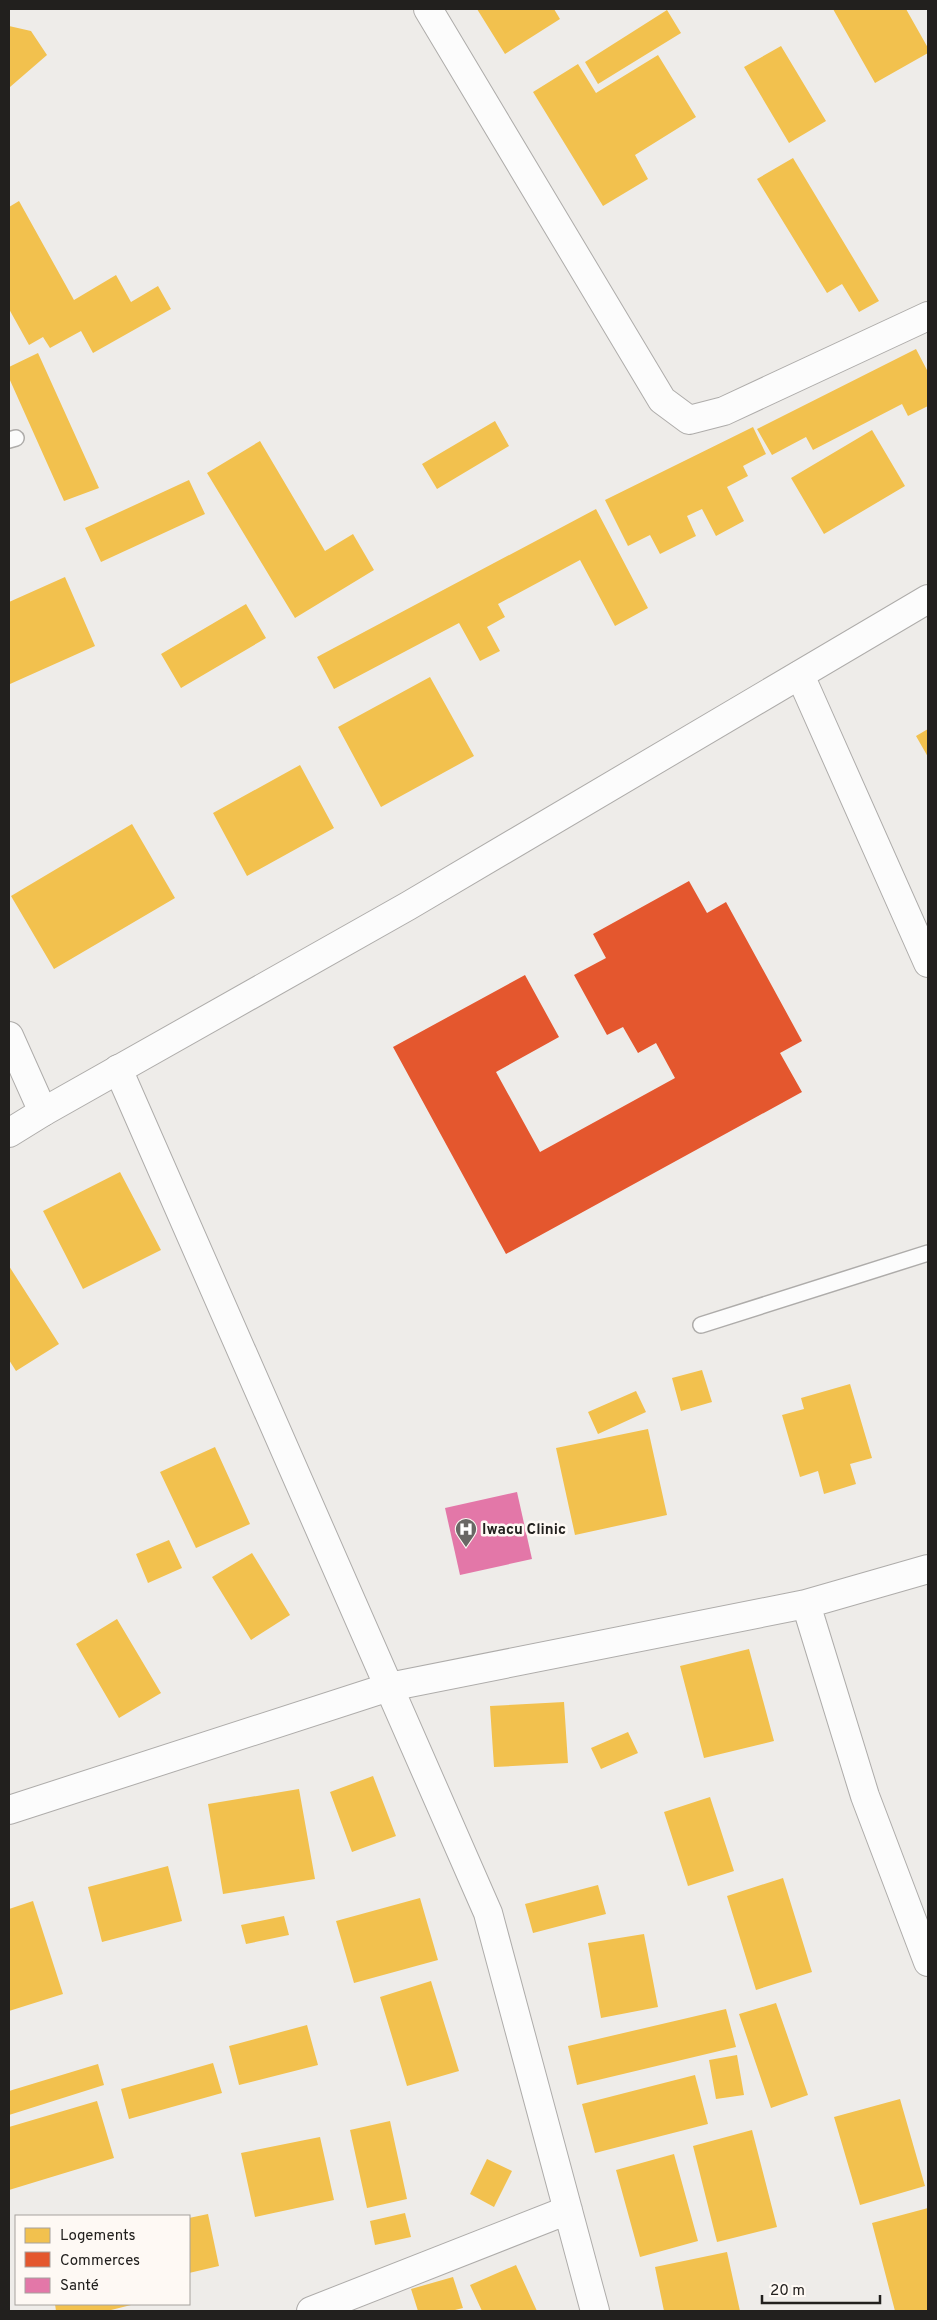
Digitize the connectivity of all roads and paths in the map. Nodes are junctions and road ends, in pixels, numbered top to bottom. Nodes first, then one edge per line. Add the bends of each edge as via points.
1 (428, 9) edge
2 (928, 316) edge
3 (928, 599) edge
4 (800, 675) junction
5 (928, 963) edge
6 (9, 1036) edge
7 (118, 1069) junction
8 (43, 1112) junction
9 (9, 1133) edge
10 (928, 1253) edge
11 (701, 1325) dead end
12 (928, 1569) edge
13 (806, 1604) junction
14 (389, 1687) junction
15 (9, 1810) edge
16 (928, 1962) edge
17 (568, 2210) junction
18 (311, 2311) edge
19 (595, 2311) edge

1 - 2 street via 662,400 689,420 724,411
3 - 4 street
4 - 5 street
4 - 7 street via 408,906
6 - 8 street
7 - 8 street
7 - 14 street
8 - 9 street
10 - 11 lane
12 - 13 street
13 - 14 street
13 - 16 street via 865,1796
14 - 15 street
14 - 17 street via 488,1913
17 - 18 street
17 - 19 street

